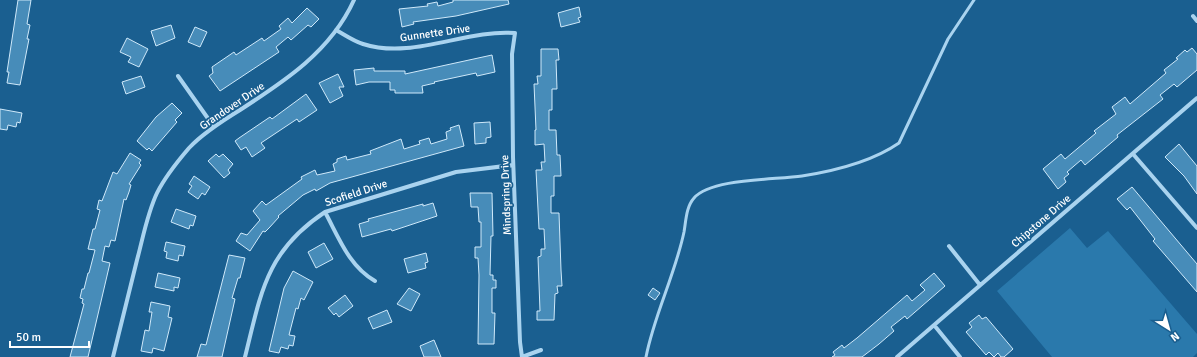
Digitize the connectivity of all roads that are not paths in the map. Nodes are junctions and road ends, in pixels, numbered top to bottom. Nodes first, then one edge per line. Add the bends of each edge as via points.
1 (354, 0) edge
2 (974, 0) edge
3 (1193, 16) dead end
4 (1197, 21) edge
5 (336, 30) junction
6 (515, 33) joint
7 (178, 76) dead end
8 (1197, 98) edge
9 (214, 127) junction
10 (1133, 154) junction
11 (514, 165) junction
12 (325, 212) junction
13 (1197, 228) edge
14 (949, 246) dead end
15 (375, 281) dead end
16 (980, 285) junction
17 (934, 325) junction
18 (541, 350) dead end
19 (113, 357) edge
20 (245, 357) edge
21 (522, 357) edge
22 (646, 357) edge
23 (897, 357) edge
24 (960, 357) edge

1 - 5 street, Grandover Drive
2 - 22 lane via 948,39 899,143 886,152 832,169 804,176 735,182 701,192 694,198 688,208 680,249
3 - 4 street
5 - 6 street, Gunnette Drive via 363,45 383,48 422,45 499,32
5 - 9 street, Grandover Drive via 322,48 282,83
6 - 11 street, Mindspring Drive via 512,54
7 - 9 street
8 - 10 street, Chipstone Drive
9 - 19 street, Grandover Drive via 190,147 172,169 157,194 146,225
10 - 13 street
10 - 16 street, Chipstone Drive
11 - 12 street, Scofield Drive via 456,172
11 - 21 street, Mindspring Drive
12 - 15 street via 353,264
12 - 20 street, Scofield Drive via 294,236 270,269 261,292
14 - 16 street
16 - 17 street, Chipstone Drive
17 - 23 street, Chipstone Drive
17 - 24 street
18 - 21 street

